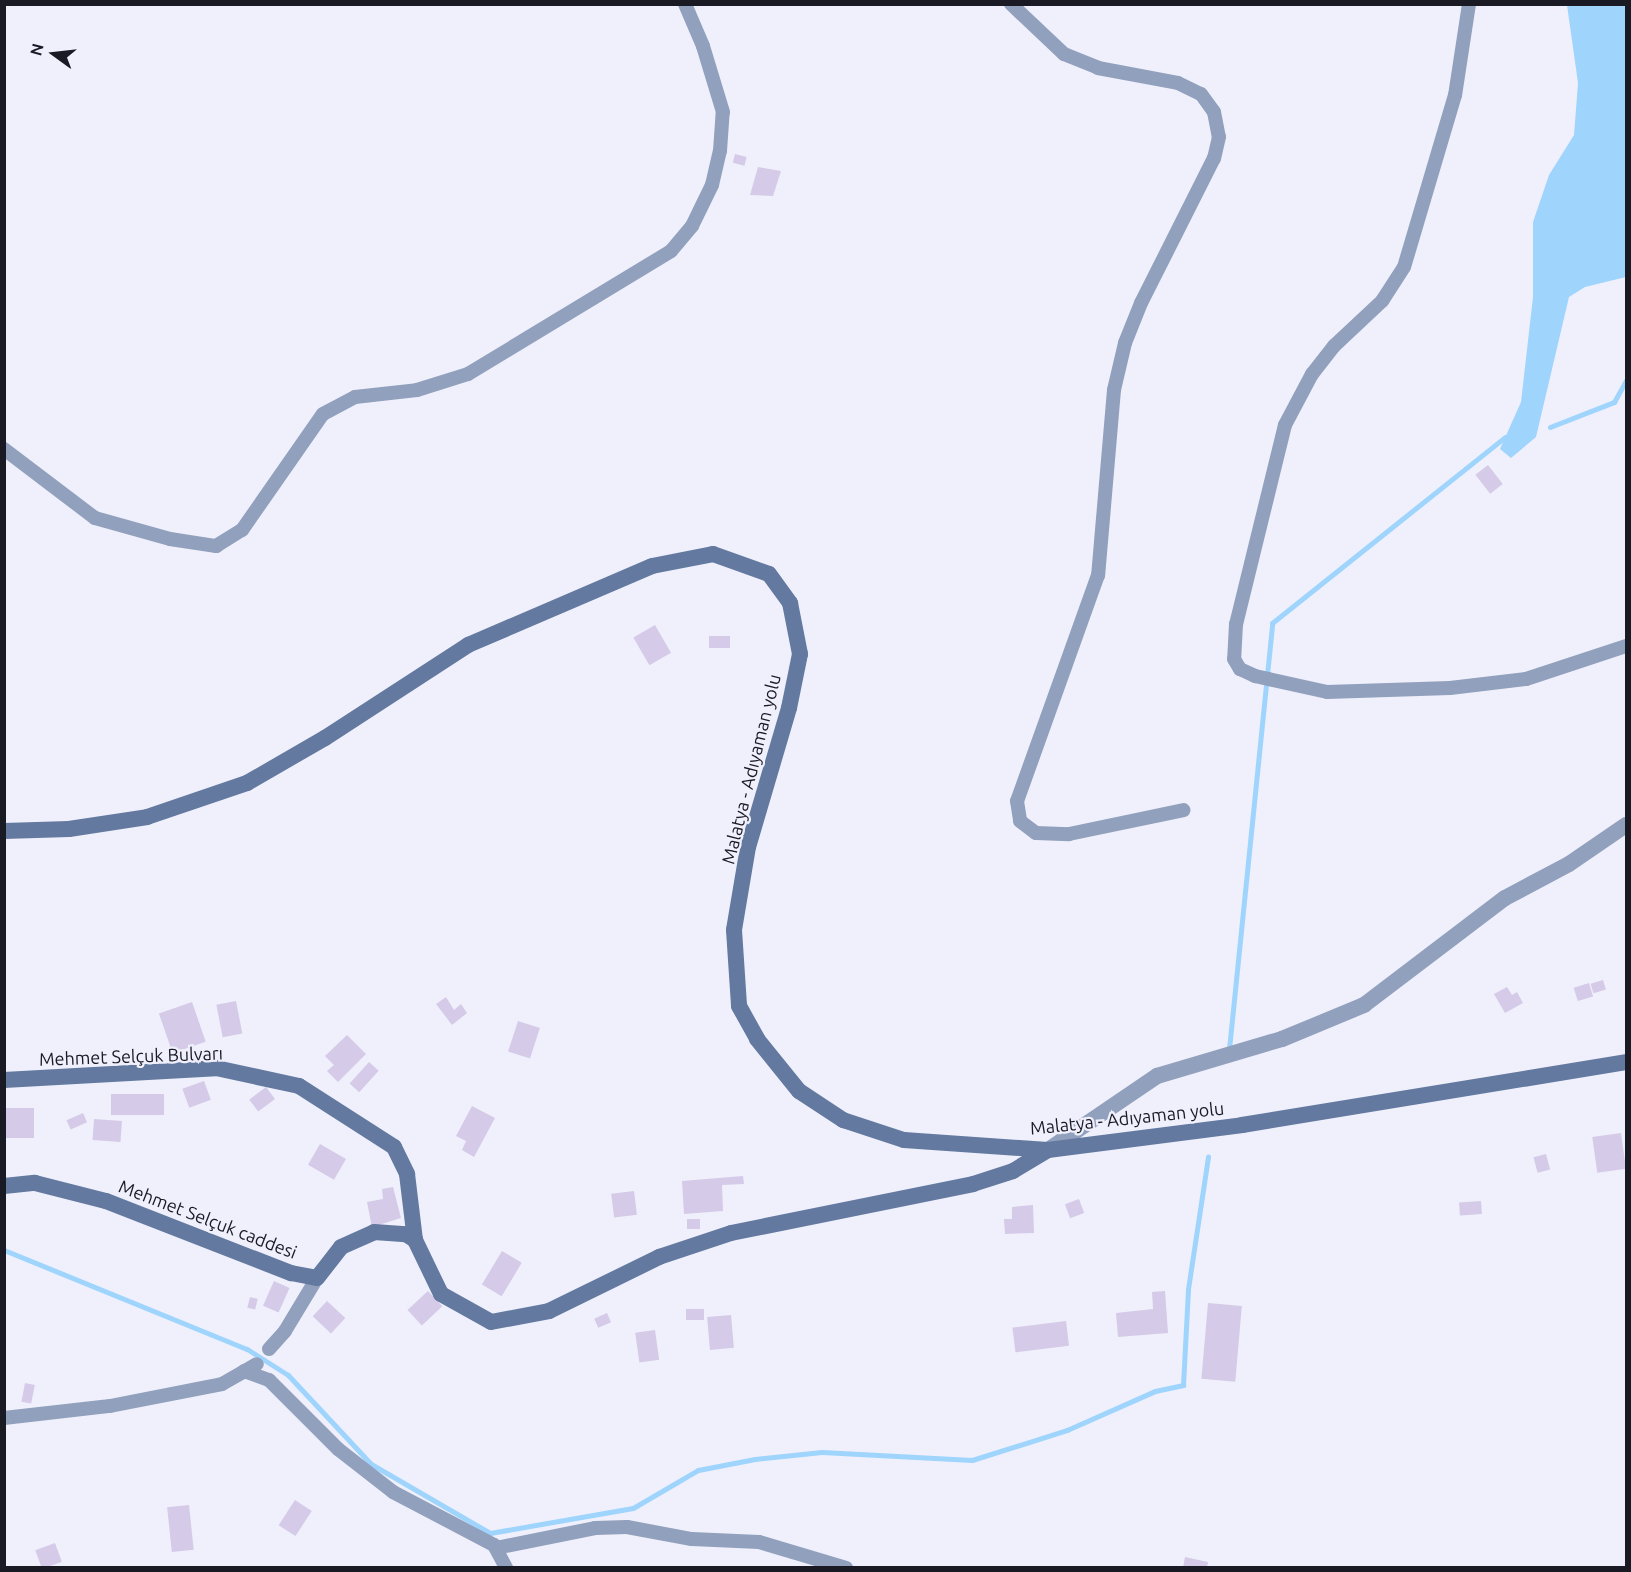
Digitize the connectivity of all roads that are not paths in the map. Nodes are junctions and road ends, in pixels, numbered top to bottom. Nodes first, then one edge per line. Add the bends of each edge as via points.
1 (685, 4) edge
2 (1011, 4) edge
3 (1468, 4) edge
4 (4, 449) edge
5 (1626, 646) edge
6 (1184, 810) dead end
7 (1626, 825) edge
8 (4, 831) edge
9 (1626, 1062) edge
10 (4, 1080) edge
11 (1048, 1150) junction
12 (4, 1186) edge
13 (415, 1240) junction
14 (317, 1278) junction
15 (270, 1349) dead end
16 (257, 1364) dead end
17 (244, 1371) junction
18 (4, 1418) edge
19 (495, 1548) junction
20 (506, 1568) edge
21 (846, 1568) edge

1 - 4 street via 703,46 723,112 712,185 692,226 670,250 468,374 417,390 355,397 323,414 242,530 216,546 170,539 95,518
2 - 6 street via 1064,54 1098,68 1178,83 1201,94 1214,112 1219,137 1214,158 1125,343 1114,390 1098,575 1017,801 1020,821 1036,833 1069,834
3 - 5 street via 1455,95 1404,267 1382,301 1334,346 1312,374 1285,425 1232,652 1236,665 1256,676 1327,692 1450,688 1526,679
7 - 11 street via 1569,864 1505,898 1364,1005 1282,1039 1157,1076
8 - 11 main road, Malatya - Adıyaman yolu via 69,829 147,817 247,783 325,738 468,645 652,566 713,554 742,562 769,574 789,603 800,654 789,708 748,847 734,930 739,1006 757,1039 800,1091 843,1120 904,1140
9 - 11 main road, Malatya - Adıyaman yolu via 1242,1125
10 - 13 main road, Mehmet Selçuk Bulvarı via 216,1068 299,1086 394,1147 407,1174
11 - 13 main road, Mehmet Selçuk Bulvarı via 1013,1171 973,1184 731,1233 659,1257 549,1311 490,1322 441,1294
12 - 14 main road, Mehmet Selçuk caddesi via 35,1184 106,1201 291,1273
13 - 14 main road via 406,1234 374,1232 341,1247
14 - 15 street
16 - 17 street
17 - 18 street via 210,1386 110,1406
17 - 19 street via 270,1380 338,1449 393,1492
19 - 20 street
19 - 21 street via 595,1528 627,1527 692,1539 759,1542

